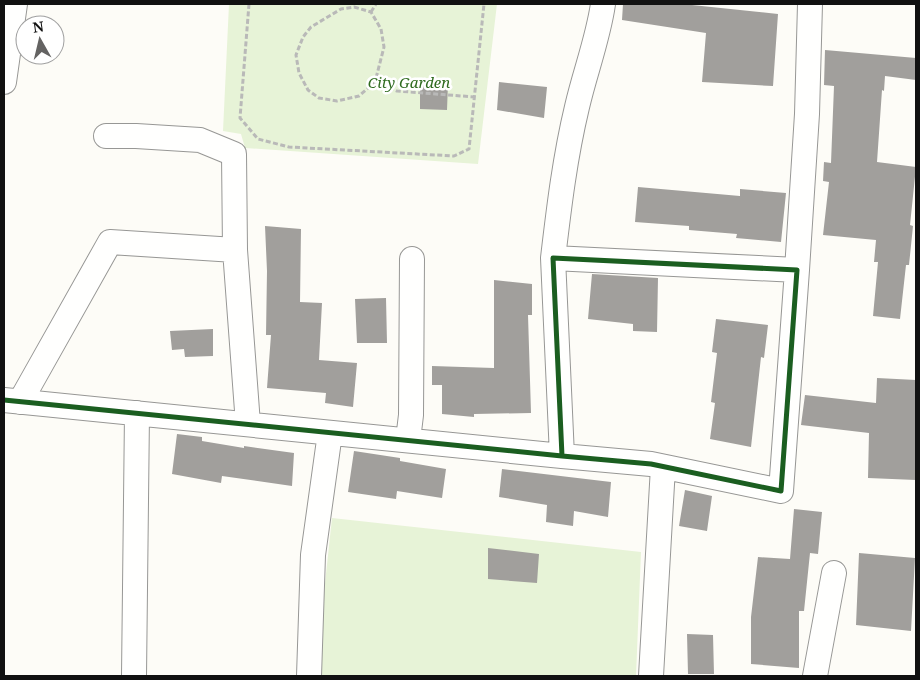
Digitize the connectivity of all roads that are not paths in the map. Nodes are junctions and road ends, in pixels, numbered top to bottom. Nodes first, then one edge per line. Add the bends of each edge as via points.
1 (15, 4) edge
2 (603, 4) edge
3 (810, 4) edge
4 (4, 82) edge
5 (106, 136) dead end
6 (235, 250) junction
7 (553, 258) junction
8 (412, 259) dead end
9 (797, 270) junction
10 (12, 401) edge
11 (138, 413) junction
12 (248, 424) junction
13 (330, 432) junction
14 (408, 440) junction
15 (562, 456) junction
16 (663, 467) junction
17 (834, 573) dead end
18 (134, 676) edge
19 (309, 676) edge
20 (651, 676) edge
21 (815, 676) edge

1 - 4 street
2 - 7 street via 562,178
3 - 9 street
5 - 6 street via 200,140 234,154
6 - 10 street via 110,242
6 - 12 street
7 - 9 street
7 - 15 street
8 - 14 street
9 - 16 street via 781,491
10 - 11 street
11 - 12 street
11 - 18 street
12 - 13 street
13 - 14 street
13 - 19 street via 313,555
14 - 15 street
15 - 16 street
16 - 20 street
17 - 21 street

